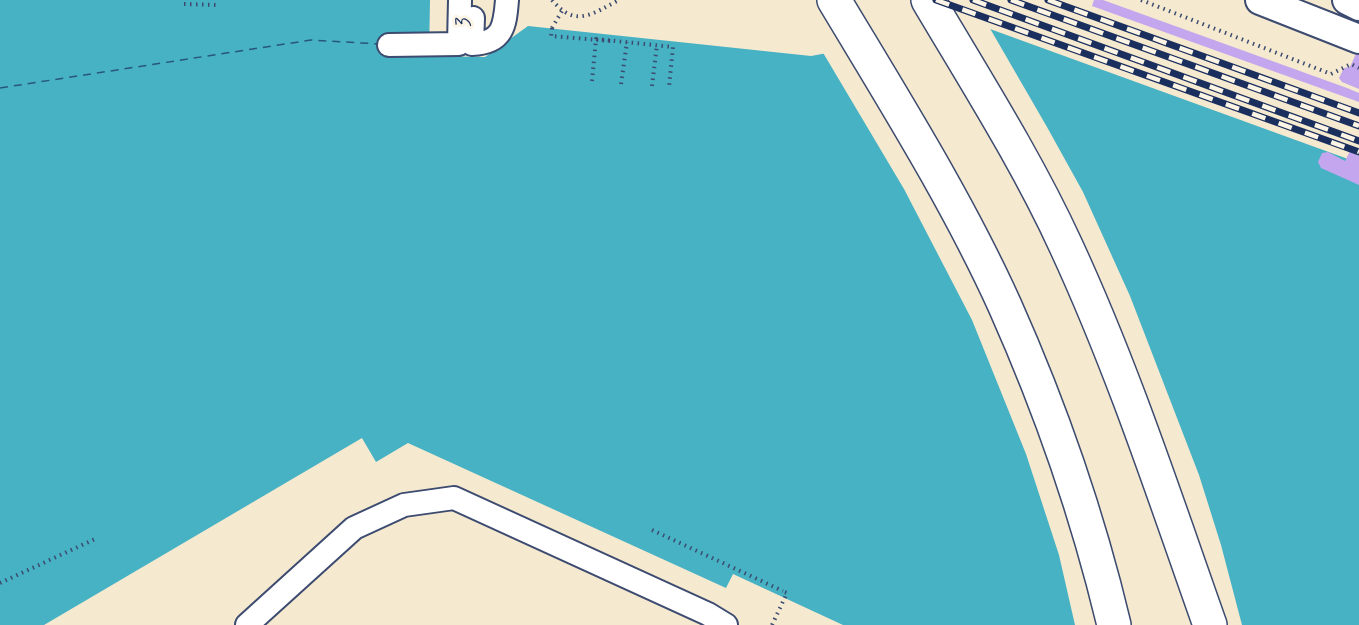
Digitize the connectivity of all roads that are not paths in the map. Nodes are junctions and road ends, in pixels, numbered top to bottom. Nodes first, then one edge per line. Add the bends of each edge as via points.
1 (460, 0) edge
2 (466, 0) edge
3 (474, 0) edge
4 (507, 0) edge
5 (834, 0) edge
6 (928, 0) edge
7 (1260, 0) edge
8 (1347, 0) edge
9 (1359, 6) edge
10 (1359, 39) edge
11 (465, 44) junction
12 (389, 45) dead end
13 (1150, 455) junction
14 (1083, 510) junction
15 (247, 625) edge
16 (726, 625) edge
17 (1096, 625) edge
18 (1114, 625) edge
19 (1197, 625) edge
20 (1210, 625) edge

1 - 11 lane
2 - 11 lane, 3
3 - 11 lane
4 - 11 lane via 502,30 490,41
5 - 14 highway via 935,171 1001,297 1047,407
6 - 13 highway via 1014,145 1061,236 1110,347
7 - 10 main road
8 - 9 main road
11 - 12 lane
13 - 19 highway
13 - 20 highway
14 - 17 highway
14 - 18 highway
15 - 16 lane via 354,528 404,505 454,498

